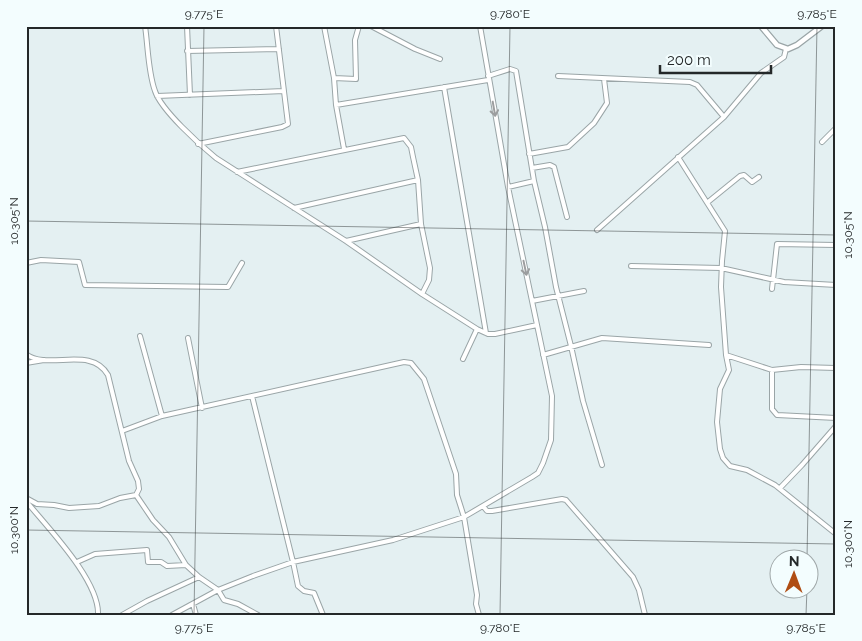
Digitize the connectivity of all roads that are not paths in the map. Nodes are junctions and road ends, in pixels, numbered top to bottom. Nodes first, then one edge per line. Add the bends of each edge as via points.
1 (145, 26) edge
2 (187, 26) edge
3 (276, 26) edge
4 (324, 26) edge
5 (359, 26) edge
6 (371, 26) edge
7 (480, 26) edge
8 (761, 26) edge
9 (822, 26) edge
10 (279, 49) junction
11 (786, 49) junction
12 (187, 50) junction
13 (440, 59) dead end
14 (558, 76) dead end
15 (334, 78) junction
16 (488, 78) junction
17 (604, 79) junction
18 (444, 88) junction
19 (284, 91) junction
20 (190, 95) junction
21 (157, 96) junction
22 (336, 105) junction
23 (724, 117) junction
24 (836, 128) edge
25 (822, 142) dead end
26 (198, 144) junction
27 (344, 149) junction
28 (529, 154) junction
29 (678, 158) junction
30 (532, 168) junction
31 (237, 172) junction
32 (759, 177) dead end
33 (418, 180) junction
34 (534, 182) junction
35 (508, 187) junction
36 (708, 202) junction
37 (294, 208) junction
38 (567, 217) dead end
39 (421, 224) junction
40 (597, 230) dead end
41 (346, 241) junction
42 (836, 245) edge
43 (26, 263) edge
44 (242, 263) dead end
45 (631, 266) dead end
46 (721, 268) junction
47 (773, 280) junction
48 (836, 285) edge
49 (772, 289) dead end
50 (584, 291) dead end
51 (422, 294) junction
52 (558, 296) junction
53 (532, 301) junction
54 (537, 325) junction
55 (477, 329) junction
56 (486, 333) junction
57 (140, 336) dead end
58 (188, 338) dead end
59 (708, 345) dead end
60 (571, 346) junction
61 (26, 354) edge
62 (543, 355) junction
63 (726, 355) junction
64 (463, 359) dead end
65 (48, 360) junction
66 (26, 363) edge
67 (836, 368) edge
68 (772, 370) junction
69 (252, 396) junction
70 (202, 408) junction
71 (162, 416) junction
72 (836, 418) edge
73 (836, 426) edge
74 (122, 431) junction
75 (602, 465) dead end
76 (780, 488) junction
77 (136, 495) junction
78 (26, 499) edge
79 (484, 506) junction
80 (464, 517) junction
81 (836, 534) edge
82 (77, 562) junction
83 (293, 562) junction
84 (186, 565) junction
85 (199, 577) junction
86 (218, 590) junction
87 (193, 604) junction
88 (98, 615) edge
89 (122, 615) edge
90 (172, 615) edge
91 (196, 615) edge
92 (258, 615) edge
93 (323, 615) edge
94 (479, 615) edge
95 (645, 615) edge

1 - 21 street via 152,82
2 - 12 street
3 - 10 street
4 - 15 street
5 - 15 street via 355,40 356,78
6 - 13 street
7 - 16 street
8 - 11 street via 777,45
9 - 11 street via 797,45
10 - 12 street
10 - 19 street
11 - 23 street via 784,57 760,74
12 - 20 street
14 - 17 street
15 - 22 street
16 - 18 street
16 - 28 street via 516,71
16 -> 35 street
17 - 23 street via 690,82
17 - 28 street via 607,103 594,123 568,146
18 - 22 street
18 - 56 street
19 - 20 street
19 - 26 street via 286,126
20 - 21 street
21 - 26 street
22 - 27 street
23 - 29 street
24 - 25 street
26 - 31 street
27 - 31 street
27 - 33 street via 404,138 411,147
28 - 30 street
29 - 36 street
29 - 40 street
30 - 34 street
30 - 38 street via 554,166
31 - 37 street
32 - 36 street via 752,182 744,175 740,176
33 - 37 street
33 - 39 street
34 - 35 street
34 - 52 street
35 -> 53 street
36 - 46 street via 725,231
37 - 41 street
39 - 41 street
39 - 51 street via 430,275
41 - 51 street
42 - 47 street via 777,244
43 - 44 street via 41,260 79,262 85,285 189,287 228,287
45 - 46 street
46 - 47 street
46 - 63 street
47 - 48 street
47 - 49 street
50 - 52 street
51 - 55 street
52 - 53 street
52 - 60 street
53 - 54 street
54 - 56 street via 501,334
54 - 62 street
55 - 56 street
55 - 64 street
57 - 71 street
58 - 70 street
59 - 60 street via 602,338
60 - 62 street
60 - 75 street
61 - 65 street
62 - 79 street via 552,396 550,440 543,463 532,478
63 - 68 street
63 - 76 street via 729,370 720,389 717,422 723,458 730,466 748,470
65 - 66 street
65 - 74 street via 87,361 103,368 108,375
67 - 68 street
68 - 72 street via 772,409 777,415
69 - 70 street
69 - 80 street via 411,363 424,378 456,474 457,494
69 - 83 street
70 - 71 street
71 - 74 street
73 - 76 street
74 - 77 street via 138,481
76 - 81 street
77 - 78 street via 99,506 69,508 37,504
77 - 84 street
78 - 82 street
79 - 80 street
79 - 95 street via 487,511 492,511 566,500 633,577
80 - 83 street via 393,540
80 - 94 street
82 - 84 street via 95,554 147,550 148,562
82 - 88 street via 99,606
83 - 86 street
83 - 93 street via 298,586 314,594
84 - 85 street
85 - 86 street
85 - 89 street
86 - 87 street
86 - 92 street via 224,600
87 - 90 street
87 - 91 street

